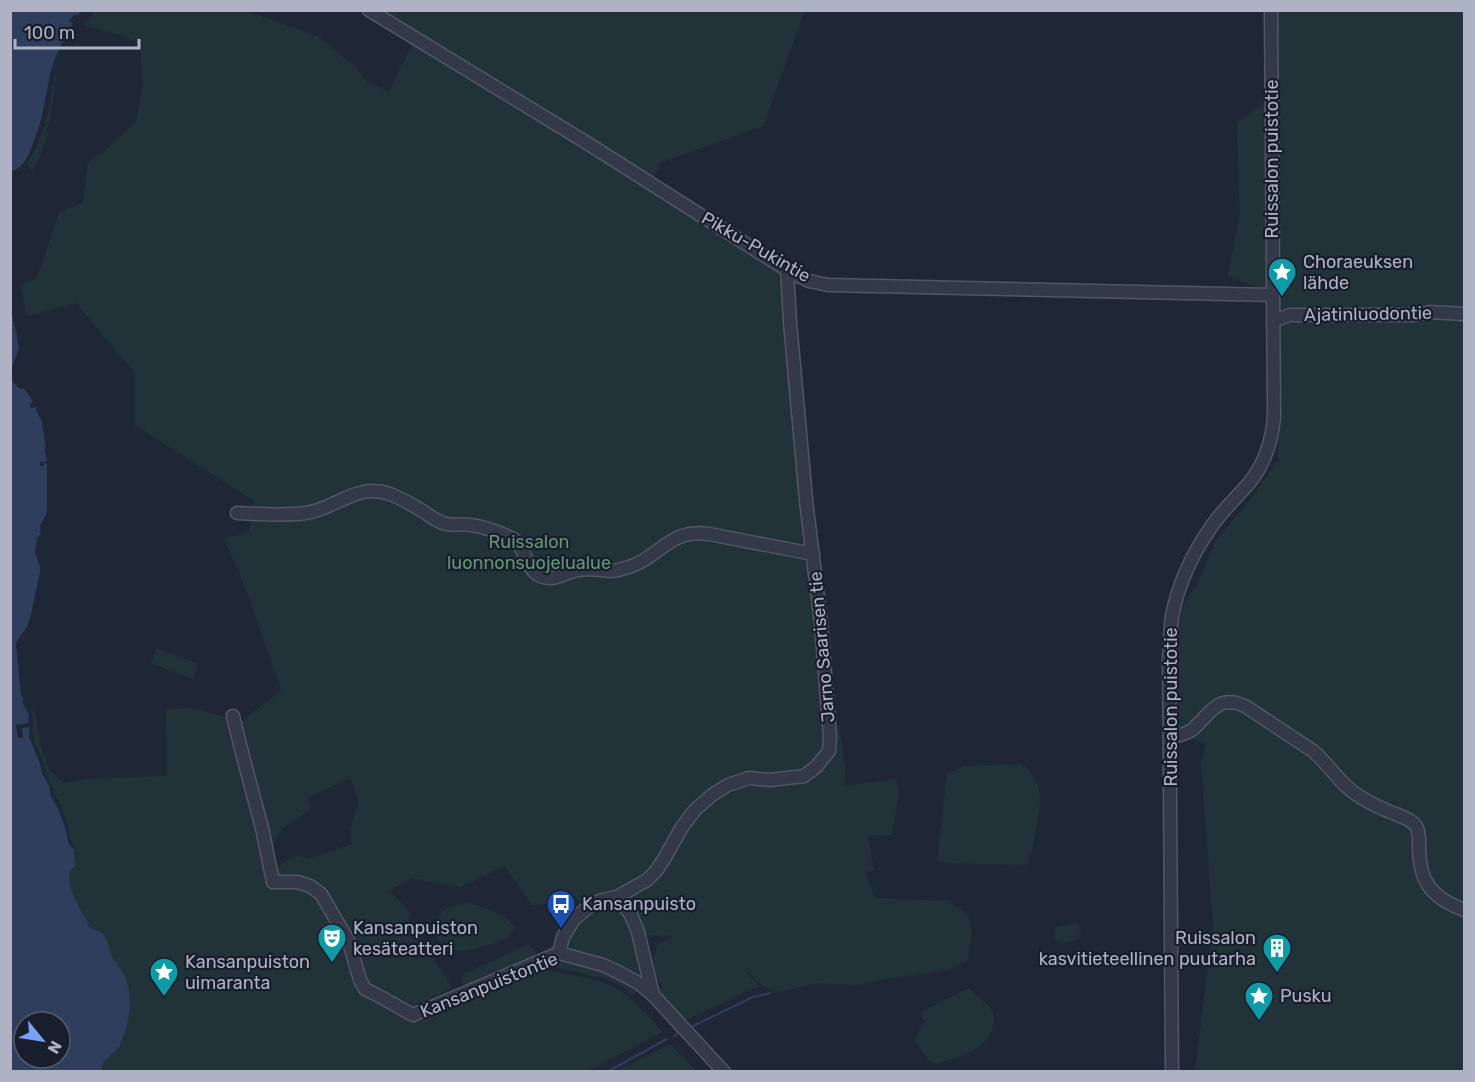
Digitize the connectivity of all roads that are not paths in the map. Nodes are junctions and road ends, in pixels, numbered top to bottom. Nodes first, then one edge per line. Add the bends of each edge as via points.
1 (369, 10) edge
2 (1271, 10) edge
3 (787, 270) junction
4 (1272, 295) junction
5 (1464, 314) edge
6 (1273, 321) junction
7 (237, 513) dead end
8 (813, 554) junction
9 (233, 716) dead end
10 (1170, 736) junction
11 (617, 897) junction
12 (1464, 910) edge
13 (559, 953) junction
14 (653, 995) junction
15 (724, 1071) edge
16 (1172, 1071) edge

1 - 3 street, Pikku-Pukintie
2 - 4 street, Ruissalon puistotie
3 - 4 street, Pikku-Pukintie via 828,285
3 - 8 street, Jarno Saarisen tie
4 - 6 street, Ruissalon puistotie
5 - 6 street, Ajatinluodontie via 1290,315
6 - 10 street, Ruissalon puistotie via 1274,417 1265,456 1202,541 1184,577 1173,614
7 - 8 street via 307,513 351,494 389,494 440,523 477,526 514,540 532,571 550,578 579,569 609,571 630,566 677,537 695,532
8 - 11 street, Jarno Saarisen tie via 829,751 804,776 748,778 712,795 682,827 656,871
9 - 13 street, Kansanpuistontie via 273,882 305,884 321,894 349,942 365,989 413,1016
10 - 12 street via 1190,731 1219,704 1237,702 1245,706 1322,758 1359,796 1414,824 1426,883 1438,897
10 - 16 street, Ruissalon puistotie
11 - 13 street, Jarno Saarisen tie via 591,905 574,919
11 - 14 street via 638,932
13 - 14 street, Kansanpuistontie via 603,965
14 - 15 street, Kansanpuistontie

